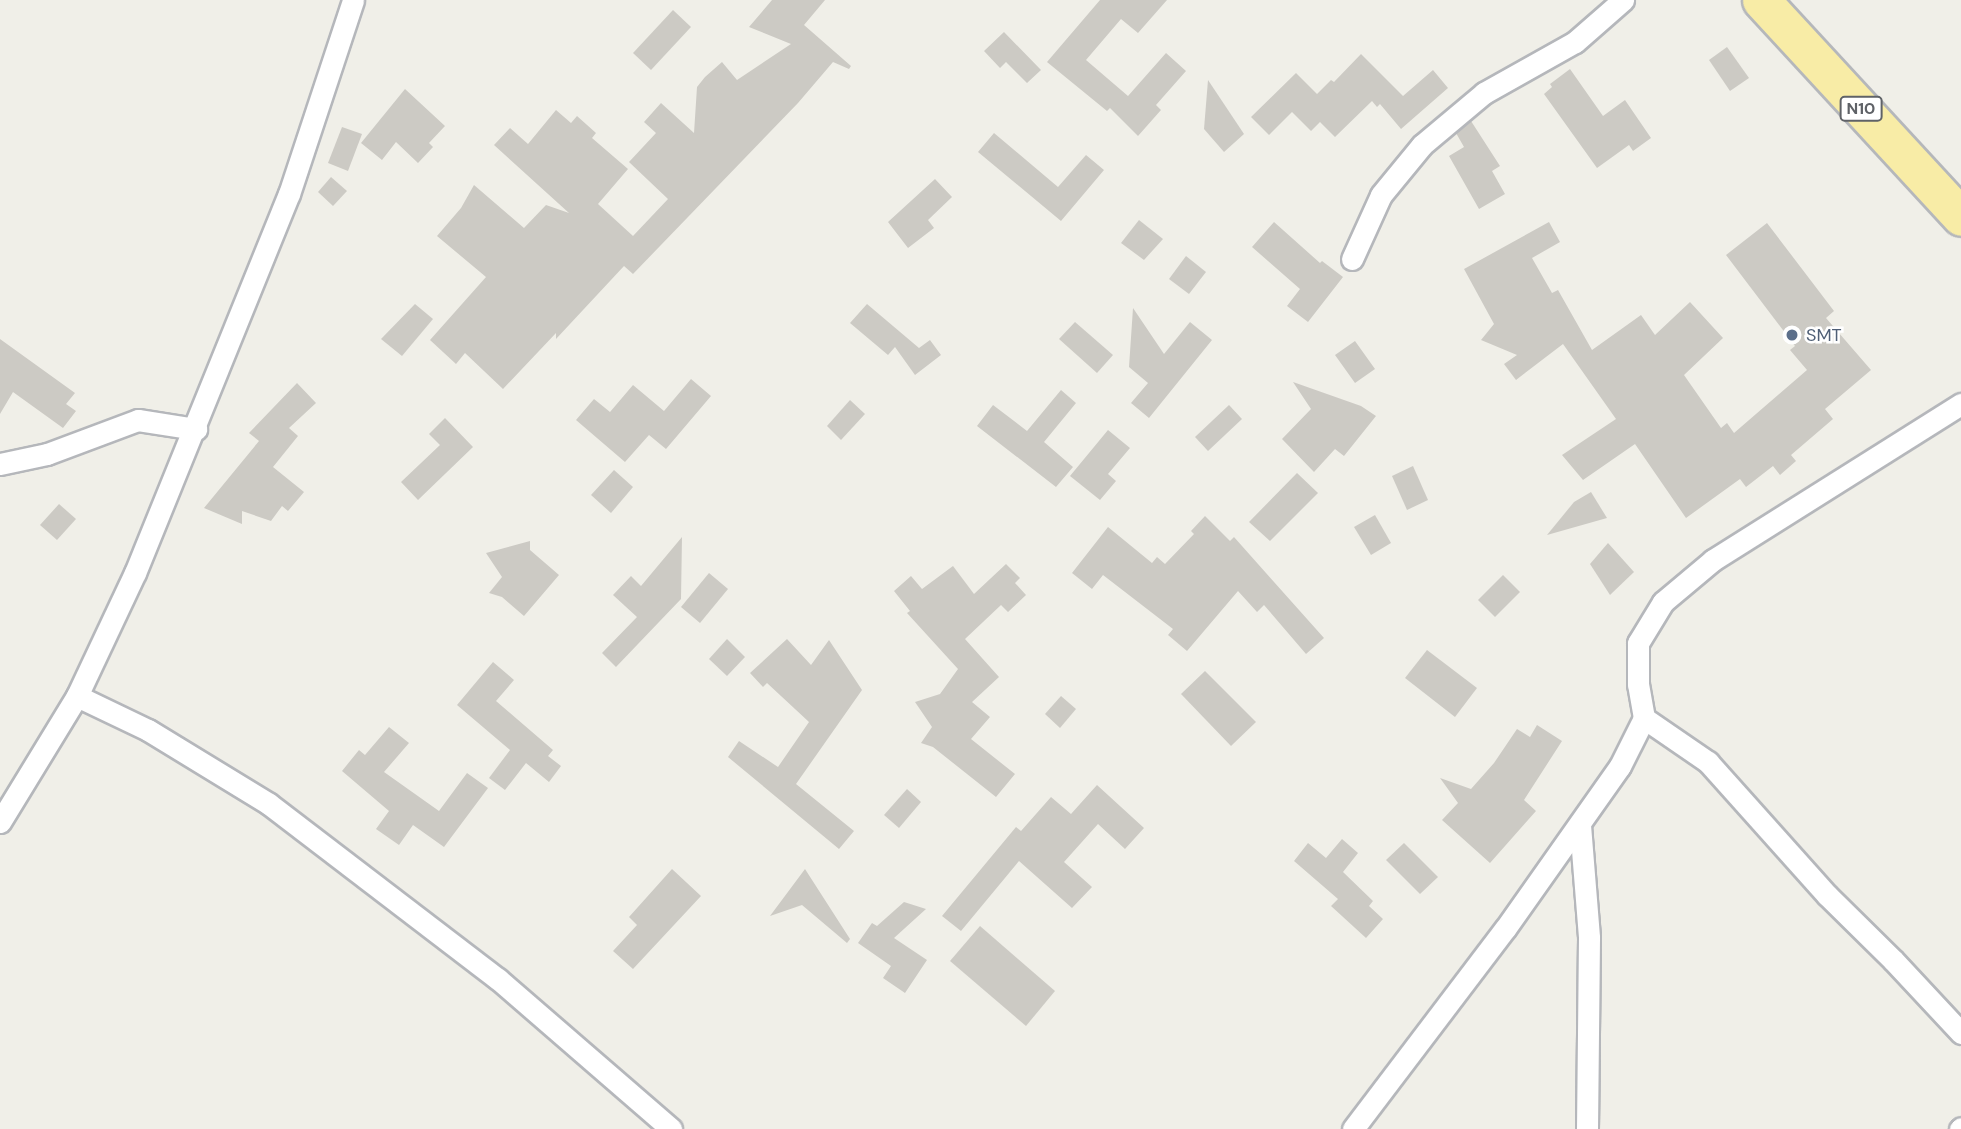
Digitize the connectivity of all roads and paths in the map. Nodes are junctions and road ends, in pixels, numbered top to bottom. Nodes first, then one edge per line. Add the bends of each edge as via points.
1 (354, 0) edge
2 (1623, 0) edge
3 (1761, 0) edge
4 (1961, 216) edge
5 (1352, 259) dead end
6 (1961, 404) edge
7 (196, 429) junction
8 (0, 464) edge
9 (76, 696) junction
10 (1644, 718) junction
11 (0, 822) edge
12 (1580, 825) junction
13 (1961, 1033) edge
14 (671, 1129) edge
15 (1353, 1129) edge
16 (1587, 1129) edge

1 - 7 street via 289,194
2 - 5 street via 1575,42 1484,93 1422,145 1381,195
3 - 4 highway, N10
6 - 10 street via 1713,560 1663,602 1638,643
7 - 8 street via 138,420 47,454
7 - 9 street
9 - 11 street
9 - 14 street via 148,730 269,804 498,979
10 - 12 street via 1620,766
10 - 13 street via 1708,762 1827,895
12 - 15 street
12 - 16 street via 1589,938

